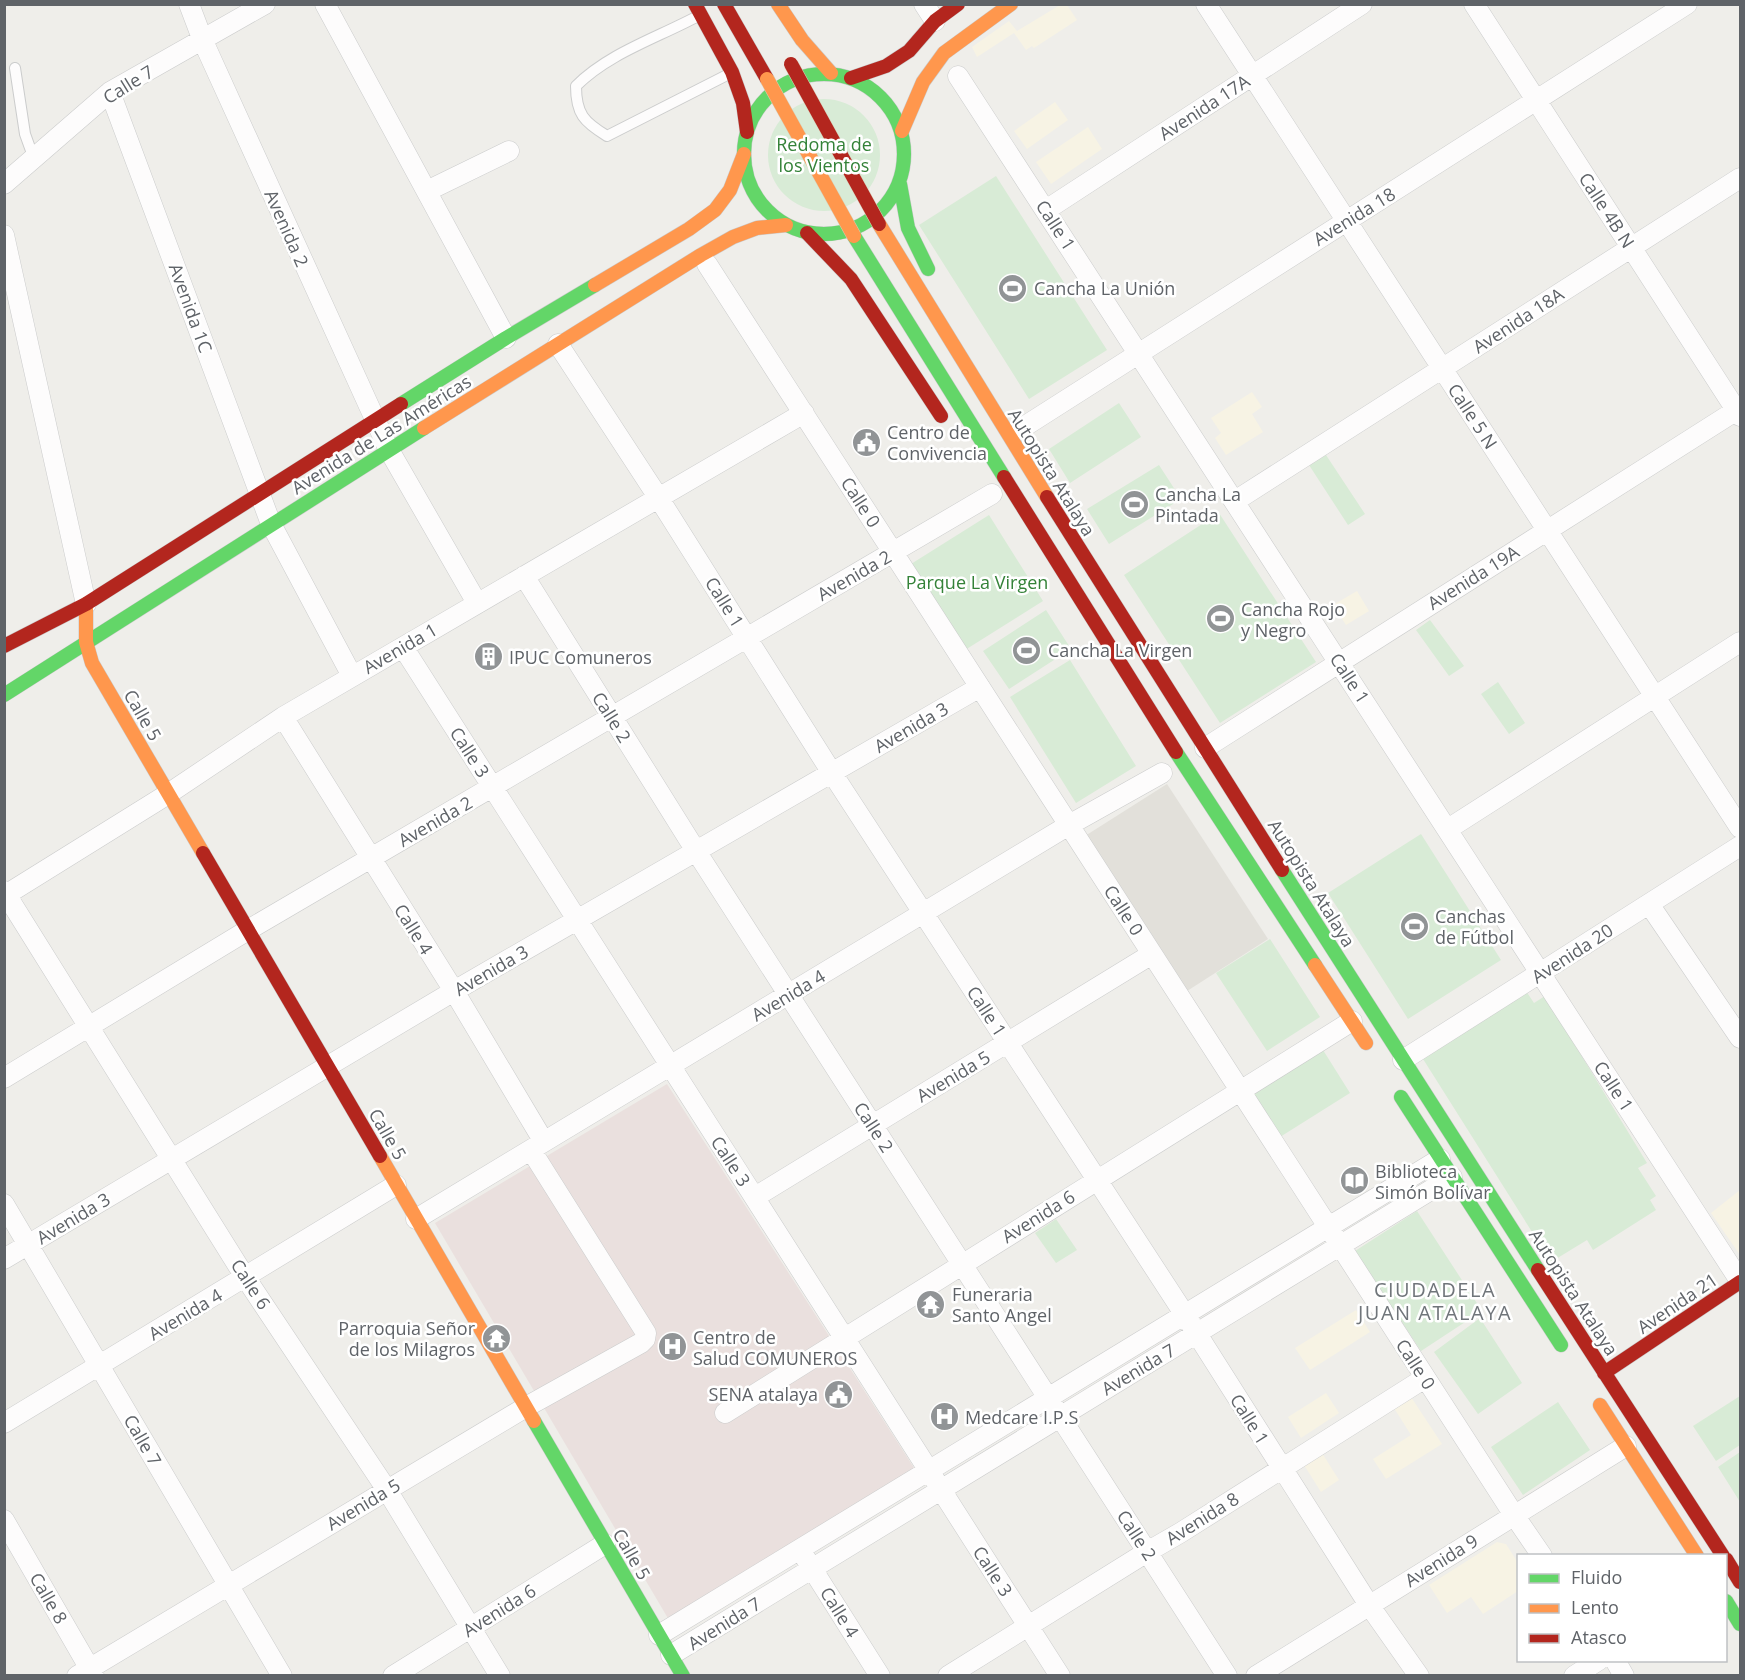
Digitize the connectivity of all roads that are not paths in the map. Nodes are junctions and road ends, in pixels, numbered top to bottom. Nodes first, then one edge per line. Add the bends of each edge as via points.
1 (189, 4) edge
2 (265, 4) edge
3 (325, 4) edge
4 (724, 4) edge
5 (778, 4) edge
6 (958, 4) edge
7 (1011, 4) edge
8 (1206, 4) edge
9 (1362, 4) edge
10 (1474, 4) edge
11 (1687, 4) edge
12 (698, 10) edge
13 (929, 13) edge
14 (203, 41) junction
15 (785, 54) dead end
16 (15, 68) dead end
17 (732, 72) junction
18 (831, 73) junction
19 (958, 76) dead end
20 (1252, 76) junction
21 (851, 78) junction
22 (110, 92) junction
23 (1536, 100) junction
24 (902, 131) junction
25 (747, 132) junction
26 (508, 152) dead end
27 (744, 154) junction
28 (34, 159) junction
29 (1740, 178) edge
30 (900, 183) junction
31 (4, 184) edge
32 (427, 191) junction
33 (1046, 210) junction
34 (1347, 221) junction
35 (786, 225) junction
36 (807, 233) junction
37 (4, 235) edge
38 (1632, 248) junction
39 (707, 264) dead end
40 (935, 281) dead end
41 (506, 338) junction
42 (558, 344) junction
43 (1139, 353) junction
44 (1443, 369) junction
45 (1739, 411) edge
46 (804, 413) junction
47 (375, 422) junction
48 (947, 424) dead end
49 (1022, 428) dead end
50 (389, 450) junction
51 (260, 494) junction
52 (992, 494) dead end
53 (658, 497) junction
54 (1235, 501) junction
55 (271, 525) junction
56 (1547, 530) junction
57 (893, 552) junction
58 (524, 576) junction
59 (1116, 580) dead end
60 (477, 603) junction
61 (86, 604) junction
62 (747, 638) junction
63 (86, 642) junction
64 (1740, 642) edge
65 (4, 646) edge
66 (403, 647) junction
67 (1100, 656) dead end
68 (1339, 662) junction
69 (352, 676) junction
70 (980, 687) junction
71 (4, 695) edge
72 (1656, 697) junction
73 (1180, 708) junction
74 (1150, 711) junction
75 (283, 717) junction
76 (612, 717) junction
77 (1205, 748) junction
78 (832, 772) junction
79 (1162, 773) dead end
80 (492, 787) junction
81 (168, 794) junction
82 (1069, 825) junction
83 (1740, 828) edge
84 (1448, 829) junction
85 (1740, 846) edge
86 (696, 851) junction
87 (370, 858) junction
88 (5, 894) edge
89 (1649, 904) junction
90 (924, 912) junction
91 (578, 920) junction
92 (248, 930) junction
93 (1152, 954) junction
94 (1541, 973) junction
95 (454, 992) junction
96 (789, 994) junction
97 (1352, 1021) junction
98 (89, 1025) junction
99 (1740, 1038) edge
100 (1008, 1043) junction
101 (1371, 1050) dead end
102 (1403, 1060) junction
103 (671, 1066) junction
104 (327, 1067) junction
105 (4, 1078) edge
106 (1396, 1089) dead end
107 (1240, 1090) junction
108 (873, 1125) junction
109 (538, 1146) junction
110 (173, 1159) junction
111 (1440, 1159) junction
112 (1452, 1176) junction
113 (1096, 1180) junction
114 (396, 1185) junction
115 (755, 1197) junction
116 (4, 1204) edge
117 (416, 1219) junction
118 (1328, 1227) junction
119 (29, 1244) junction
120 (1340, 1245) junction
121 (4, 1259) edge
122 (961, 1264) junction
123 (245, 1277) junction
124 (1740, 1281) edge
125 (1185, 1315) junction
126 (646, 1333) joint
127 (1196, 1334) junction
128 (844, 1337) junction
129 (1568, 1356) dead end
130 (100, 1366) junction
131 (1604, 1373) junction
132 (1425, 1378) junction
133 (1594, 1396) dead end
134 (1048, 1398) junction
135 (526, 1407) junction
136 (724, 1413) dead end
137 (1060, 1417) junction
138 (4, 1423) edge
139 (1626, 1446) junction
140 (1281, 1468) junction
141 (929, 1470) junction
142 (942, 1489) junction
143 (387, 1490) junction
144 (1514, 1515) junction
145 (4, 1520) edge
146 (605, 1544) junction
147 (800, 1549) junction
148 (1147, 1551) junction
149 (1541, 1554) edge
150 (1695, 1554) edge
151 (1722, 1554) edge
152 (1727, 1562) edge
153 (812, 1568) junction
154 (1740, 1582) edge
155 (228, 1585) junction
156 (1727, 1603) edge
157 (1369, 1605) junction
158 (1740, 1624) edge
159 (1028, 1625) junction
160 (472, 1628) junction
161 (659, 1635) junction
162 (671, 1655) junction
163 (1596, 1662) edge
164 (1616, 1662) edge
165 (87, 1673) edge
166 (282, 1676) edge
167 (393, 1676) edge
168 (500, 1676) edge
169 (683, 1676) edge
170 (880, 1676) edge
171 (948, 1676) edge
172 (1060, 1676) edge
173 (1227, 1676) edge
174 (1256, 1676) edge
175 (1419, 1676) edge
176 (1574, 1676) edge
177 (1624, 1676) edge

1 - 14 street, Avenida 2
2 - 14 street, Calle 7
3 - 32 street
4 - 74 main road, bridge via 854,236
5 - 18 main road via 797,36
6 - 13 main road
7 - 24 main road via 944,53 923,82
8 - 20 street, Calle 5 N
9 - 20 street, Avenida 17A
10 - 23 street, Calle 4B N
11 - 23 street, Avenida 18
12 - 17 main road
12 - 17 lane via 589,73 576,86 576,102 582,116 607,136
13 - 21 main road via 909,51 886,66
14 - 22 street, Calle 7
14 - 47 street, Avenida 2
15 - 73 main road, Autopista Atalaya, bridge via 879,224
16 - 28 lane via 25,134
17 - 25 main road via 743,103
18 - 21 main road
18 - 25 main road via 809,74 788,81 762,101
19 - 33 street, Calle 1
20 - 33 street, Avenida 17A
20 - 34 street, Calle 5 N
21 - 24 main road via 874,90 891,109
22 - 28 street, Calle 7
22 - 51 street, Avenida 1C
23 - 34 street, Avenida 18
23 - 38 street, Calle 4B N
24 - 30 main road via 905,166
25 - 27 main road
26 - 32 street
27 - 35 main road via 755,195 768,212
27 - 41 main road, Avenida de Las Américas via 730,190 715,210
28 - 31 street, Calle 7
29 - 38 street, Avenida 18A
30 - 36 main road via 885,207 863,225 826,235
30 - 40 main road via 903,212 913,243
32 - 41 street
33 - 43 street, Calle 1
34 - 43 street, Avenida 18
34 - 44 street, Calle 5 N
35 - 36 main road
35 - 42 main road, Avenida de Las Américas via 757,228 733,237
36 - 48 main road via 851,279
37 - 61 street
38 - 44 street, Avenida 18A
38 - 45 street, Calle 4B N
39 - 46 street, Calle 0
41 - 47 main road, Avenida de Las Américas
42 - 50 main road, Avenida de Las Américas
42 - 53 street, Calle 1
43 - 49 street, Avenida 18
43 - 54 street, Calle 1
44 - 54 street, Avenida 18A
44 - 56 street, Calle 5 N
45 - 56 street, Avenida 19A
46 - 53 street, Avenida 1
46 - 57 street, Calle 0
47 - 50 street, Avenida 2
47 - 51 main road, Avenida de Las Américas
50 - 55 main road, Avenida de Las Américas
50 - 60 street, Avenida 2
51 - 55 street, Avenida 1C
51 - 61 main road, Avenida de Las Américas
52 - 57 street, Avenida 2
53 - 58 street, Avenida 1
53 - 62 street, Calle 1
54 - 68 street, Calle 1
55 - 63 main road, Avenida de Las Américas
55 - 69 street, Avenida 1C
56 - 68 street, Avenida 19A
56 - 72 street, Calle 5 N
57 - 62 street, Avenida 2
57 - 70 street, Calle 0
58 - 60 street, Avenida 1
58 - 76 street, Calle 2
59 - 73 main road via 1171,670
60 - 66 street, Avenida 1
61 - 63 main road, Calle 5
61 - 65 main road, Avenida de Las Américas
62 - 76 street, Avenida 2
62 - 78 street, Calle 1
63 - 71 main road, Avenida de Las Américas
63 - 81 main road, Calle 5 via 92,663
64 - 72 street
66 - 69 street, Avenida 1
66 - 80 street, Calle 3
67 - 74 main road
68 - 77 street, Avenida 19A
68 - 84 street, Calle 1
69 - 75 street, Avenida 1
70 - 78 street, Avenida 3
70 - 82 street, Calle 0
72 - 83 street, Calle 5 N
72 - 84 street
73 - 77 main road, Autopista Atalaya
74 - 97 main road
75 - 81 street, Avenida 1
75 - 87 street, Calle 4
76 - 80 street, Avenida 2
76 - 86 street, Calle 2
77 - 102 main road, Autopista Atalaya
78 - 86 street, Avenida 3
78 - 90 street, Calle 1
79 - 82 street, Avenida 4
80 - 87 street, Avenida 2
80 - 91 street, Calle 3
81 - 88 street, Avenida 1
81 - 92 main road, Calle 5
82 - 90 street, Avenida 4
82 - 93 street, Calle 0
84 - 94 street, Calle 1
85 - 89 street, Avenida 20
86 - 91 street, Avenida 3
86 - 96 street, Calle 2
87 - 92 street, Avenida 2
87 - 95 street, Calle 4
88 - 98 street, Calle 6
89 - 94 street, Avenida 20
89 - 99 street
90 - 96 street, Avenida 4
90 - 100 street, Calle 1
91 - 95 street, Avenida 3
91 - 103 street, Calle 3
92 - 98 street, Avenida 2
92 - 104 main road, Calle 5
93 - 100 street, Avenida 5
93 - 107 street, Calle 0
94 - 102 street, Avenida 20
94 - 124 street, Calle 1
95 - 104 street, Avenida 3
95 - 109 street, Calle 4
96 - 103 street, Avenida 4
96 - 108 street, Calle 2
97 - 101 main road
97 - 107 street, Avenida 6
98 - 105 street, Avenida 2
98 - 110 street, Calle 6
100 - 108 street, Avenida 5
100 - 113 street, Calle 1
102 - 131 main road, Autopista Atalaya
103 - 109 street, Avenida 4
103 - 115 street, Calle 3
104 - 110 street, Avenida 3
104 - 114 main road, Calle 5
106 - 111 main road
107 - 113 street, Avenida 6
107 - 118 street, Calle 0
108 - 115 street, Avenida 5
108 - 122 street, Calle 2
109 - 117 street, Avenida 4
109 - 126 street, Calle 4
110 - 119 street, Avenida 3
110 - 123 street, Calle 6
111 - 112 main road
111 - 118 street, Avenida 7
112 - 120 street, Avenida 7
112 - 129 main road
113 - 122 street, Avenida 6
113 - 125 street, Calle 1
114 - 117 main road, Calle 5
114 - 123 street, Avenida 4
115 - 128 street, Calle 3
116 - 119 street, Calle 7
117 - 135 main road, Calle 5
118 - 120 street, Calle 0
118 - 125 street, Avenida 7
119 - 121 street, Avenida 3
119 - 130 street, Calle 7
120 - 127 street, Avenida 7
120 - 132 street, Calle 0
122 - 128 street, Avenida 6
122 - 134 street, Calle 2
123 - 130 street, Avenida 4
123 - 143 street, Calle 6
124 - 131 main road, Avenida 21
125 - 127 street, Calle 1
125 - 134 street, Avenida 7
126 - 135 street, Avenida 5 via 641,1343
127 - 137 street, Avenida 7
127 - 140 street, Calle 1
128 - 136 street, Avenida 6
128 - 141 street, Calle 3
130 - 138 street, Avenida 4
130 - 155 street, Calle 7
131 - 151 main road, Autopista Atalaya via 1619,1386
132 - 140 street, Avenida 8
132 - 144 street, Calle 0
133 - 139 main road
134 - 137 street, Calle 2
134 - 141 street, Avenida 7
135 - 143 street, Avenida 5
135 - 146 main road, Calle 5
137 - 142 street, Avenida 7
137 - 148 street, Calle 2
139 - 144 street, Avenida 9
139 - 150 main road
140 - 148 street, Avenida 8
140 - 157 street, Calle 1
141 - 142 street, Calle 3
141 - 147 street, Avenida 7
142 - 153 street, Avenida 7
142 - 159 street, Calle 3
143 - 155 street, Avenida 5
143 - 160 street, Calle 6
144 - 149 street, Calle 0
144 - 157 street, Avenida 9
145 - 165 street, Calle 8
146 - 160 street, Avenida 6
146 - 161 main road, Calle 5
147 - 153 street, Calle 4
147 - 161 street, Avenida 7
148 - 159 street, Avenida 8
148 - 173 street, Calle 2
152 - 154 main road, Autopista Atalaya
153 - 162 street, Avenida 7
153 - 170 street, Calle 4
155 - 165 street, Avenida 5
155 - 166 street, Calle 7
156 - 158 main road
157 - 174 street, Avenida 9
157 - 175 street, Calle 1
159 - 171 street, Avenida 8
159 - 172 street, Calle 3
160 - 167 street, Avenida 6
160 - 168 street, Calle 6
161 - 162 main road, Calle 5
162 - 169 main road, Calle 5
163 - 176 street
164 - 177 street

